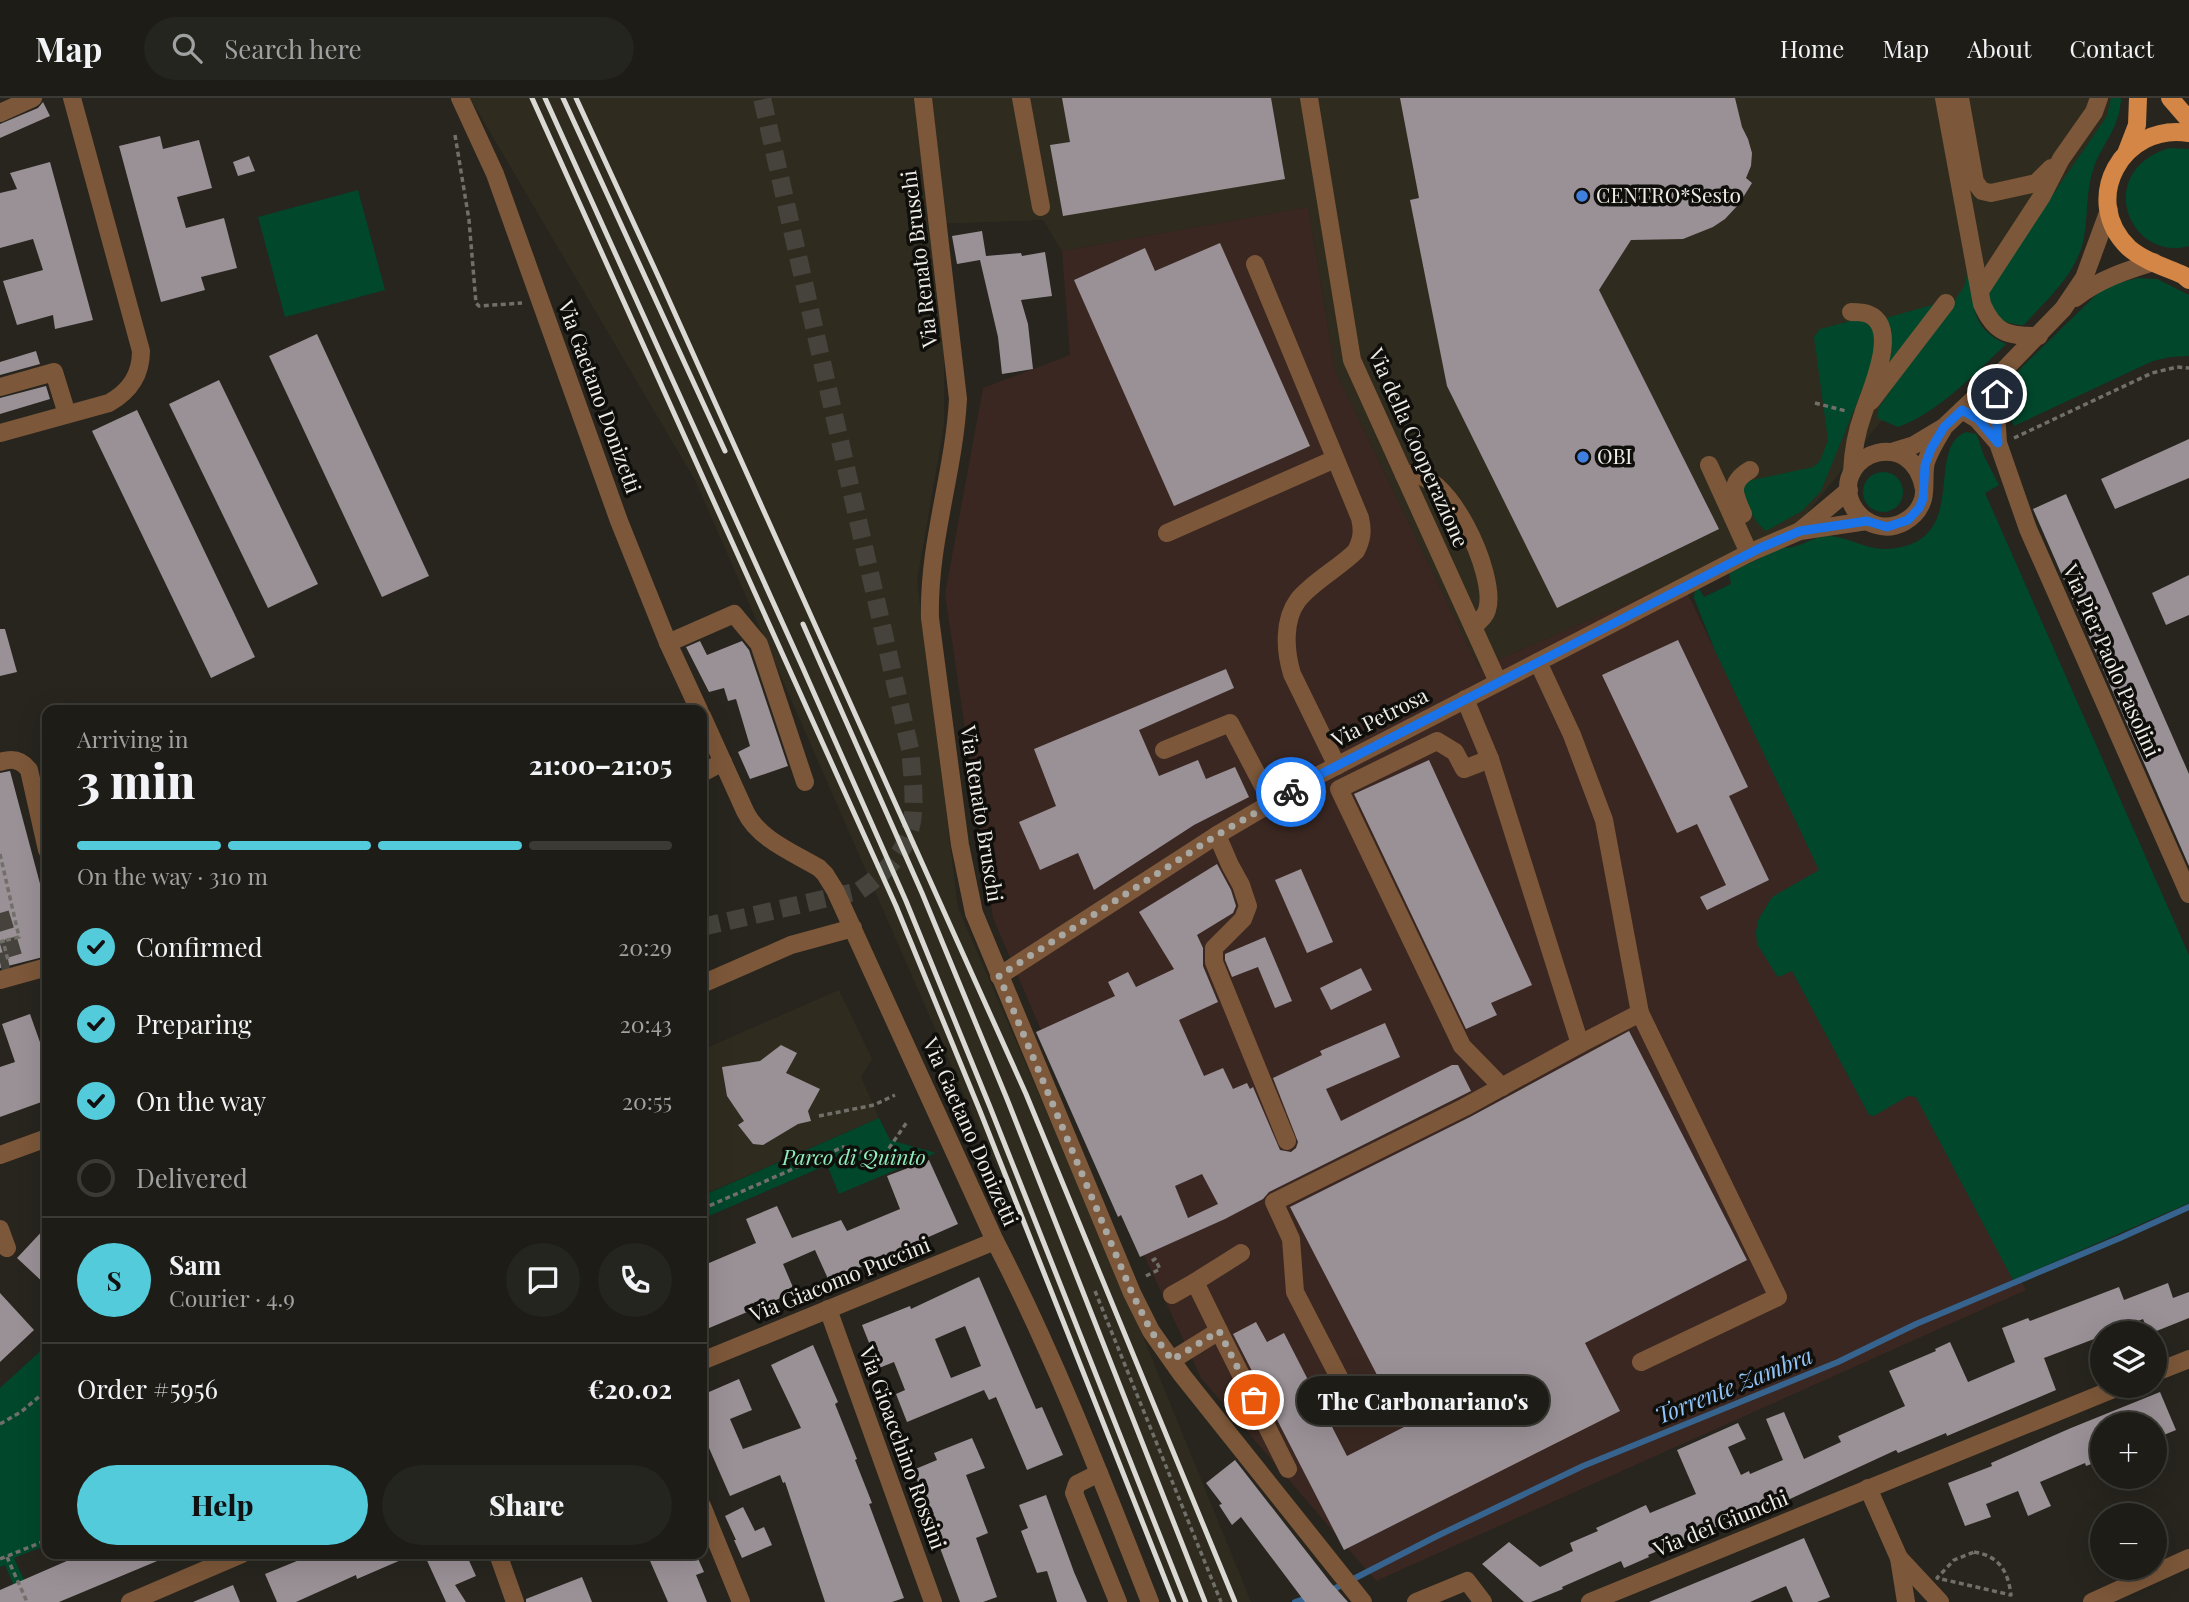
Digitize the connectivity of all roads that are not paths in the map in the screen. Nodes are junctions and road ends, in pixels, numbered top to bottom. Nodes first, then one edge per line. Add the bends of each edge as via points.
1 (33, 98) edge
2 (72, 98) edge
3 (460, 98) edge
4 (923, 98) edge
5 (1021, 98) edge
6 (1309, 98) edge
7 (1944, 98) edge
8 (1960, 98) edge
9 (2099, 98) edge
10 (2138, 98) edge
11 (2170, 98) edge
12 (0, 113) edge
13 (2189, 120) edge
14 (2189, 133) edge
15 (2127, 150) junction
16 (2061, 159) junction
17 (1041, 207) dead end
18 (2109, 210) junction
19 (1255, 264) dead end
20 (2157, 264) junction
21 (2189, 265) edge
22 (2189, 280) edge
23 (1980, 291) junction
24 (1946, 303) dead end
25 (2064, 307) junction
26 (1852, 312) dead end
27 (2039, 336) junction
28 (2002, 373) junction
29 (0, 387) edge
30 (1962, 410) junction
31 (1864, 411) junction
32 (67, 415) junction
33 (1944, 427) junction
34 (0, 433) edge
35 (1999, 444) junction
36 (1891, 452) junction
37 (1335, 459) junction
38 (1709, 465) dead end
39 (1750, 470) dead end
40 (1404, 475) junction
41 (1850, 482) junction
42 (1924, 489) junction
43 (1867, 521) junction
44 (1800, 531) junction
45 (1167, 533) dead end
46 (1755, 551) junction
47 (1473, 626) junction
48 (668, 643) junction
49 (1538, 662) junction
50 (1498, 682) junction
51 (1465, 699) junction
52 (697, 705) edge
53 (707, 727) edge
54 (1164, 750) dead end
55 (1490, 759) junction
56 (0, 762) edge
57 (723, 762) junction
58 (1337, 766) junction
59 (707, 771) edge
60 (805, 782) dead end
61 (1272, 803) junction
62 (42, 828) edge
63 (1217, 835) junction
64 (2189, 894) edge
65 (853, 928) junction
66 (42, 968) edge
67 (999, 976) junction
68 (0, 980) edge
69 (707, 982) edge
70 (1640, 1013) junction
71 (1580, 1044) junction
72 (1502, 1087) junction
73 (42, 1140) edge
74 (1287, 1141) dead end
75 (0, 1155) edge
76 (0, 1229) edge
77 (995, 1241) junction
78 (7, 1248) dead end
79 (1241, 1253) dead end
80 (1195, 1282) junction
81 (1171, 1295) dead end
82 (828, 1309) junction
83 (1219, 1331) junction
84 (707, 1359) edge
85 (2189, 1359) edge
86 (1172, 1360) junction
87 (1641, 1362) dead end
88 (2167, 1368) edge
89 (2091, 1398) edge
90 (1359, 1416) dead end
91 (1289, 1469) dead end
92 (1098, 1473) junction
93 (1868, 1488) junction
94 (707, 1518) edge
95 (1899, 1558) junction
96 (2189, 1558) edge
97 (230, 1559) edge
98 (500, 1559) edge
99 (1360, 1598) edge
100 (130, 1602) edge
101 (515, 1602) edge
102 (741, 1602) edge
103 (933, 1602) edge
104 (1118, 1602) edge
105 (1150, 1602) edge
106 (1416, 1602) edge
107 (1483, 1602) edge
108 (1590, 1602) edge
109 (1906, 1602) edge
110 (1940, 1602) edge
111 (2092, 1602) edge

1 - 12 street
2 - 32 street via 141,358 124,394
3 - 48 street, Via Gaetano Donizetti via 495,174 619,521
4 - 67 street, Via Renato Bruschi via 958,399 933,556 930,618 960,845 974,913
5 - 17 street
6 - 40 street, Via della Cooperazione via 1352,360
7 - 23 street
8 - 16 street via 1975,182 1982,191 2036,183
9 - 16 street
10 - 15 main road via 2137,125
11 - 13 main road
14 - 15 main road via 2160,132
15 - 18 main road via 2111,178
16 - 23 street
18 - 20 main road via 2124,242
18 - 25 street, Via Petrosa via 2084,278
19 - 37 street
20 - 21 main road
20 - 22 main road
20 - 25 street, Via Petrosa via 2116,273
23 - 27 street via 1982,304 1997,328 2019,336
24 - 31 street
25 - 27 street, Via Petrosa
26 - 31 street via 1873,317 1884,344
27 - 28 street, Via Petrosa
28 - 30 street, Via Petrosa
28 - 35 street, Via Pier Paolo Pasolini via 1996,412
29 - 32 street via 54,372
30 - 33 street, Via Petrosa
30 - 35 street, Via Pier Paolo Pasolini via 1978,419
31 - 41 street
32 - 34 street
33 - 36 street, Via Petrosa
33 - 42 street, Via Petrosa via 1925,465
35 - 64 street, Via Pier Paolo Pasolini via 2028,529
36 - 41 street, Via Petrosa via 1865,458
36 - 42 street via 1913,463
37 - 45 street
37 - 58 street via 1360,518 1360,542 1356,551 1300,598 1286,637 1292,674
38 - 46 street
39 - 46 street via 1736,482 1734,492
40 - 47 street, Via della Cooperazione
40 - 47 street via 1418,474 1440,487 1476,546 1489,600 1487,613
41 - 43 street via 1853,506
41 - 44 street, Via Petrosa
42 - 43 street, Via Petrosa via 1919,508 1908,520 1887,527
43 - 44 street, Via Petrosa
44 - 46 street, Via Petrosa
46 - 49 street, Via Petrosa
47 - 50 street, Via della Cooperazione
48 - 52 street, Via Gaetano Donizetti
48 - 60 street via 734,614 760,644
49 - 50 street, Via Petrosa
49 - 70 street via 1604,820
50 - 51 street, Via Petrosa
51 - 55 street
51 - 58 street, Via Petrosa
53 - 57 street, Via Gaetano Donizetti
54 - 61 street via 1230,723
55 - 71 street
55 - 72 street via 1464,769 1455,752 1437,741 1339,789 1462,1046
56 - 62 street via 18,760 29,770
57 - 59 street
57 - 65 street, Via Gaetano Donizetti via 753,824 825,874
58 - 61 street, Via Petrosa
61 - 63 street, Via Petrosa
63 - 67 street, Via Petrosa
63 - 74 street via 1248,906 1243,919 1214,948 1214,962
65 - 69 street via 791,945
65 - 77 street, Via Gaetano Donizetti
66 - 68 street
67 - 86 street, Via Renato Bruschi via 1132,1293
70 - 71 street
70 - 87 street via 1778,1297
71 - 72 street
72 - 90 street via 1274,1202 1291,1239 1295,1292
73 - 75 street
76 - 78 street
77 - 82 street, Via Giacomo Puccini
77 - 92 street, Via Gaetano Donizetti
79 - 80 street
80 - 81 street
80 - 83 street
82 - 84 street, Via Giacomo Puccini
82 - 103 street, Via Gioacchino Rossini
83 - 86 street
83 - 91 street
85 - 88 street
86 - 99 street, Via Renato Bruschi
89 - 93 street, Via dei Giunchi
92 - 104 street via 1077,1484 1074,1493
92 - 105 street, Via Gaetano Donizetti
93 - 95 street
93 - 108 street, Via dei Giunchi
94 - 102 street
95 - 109 street
95 - 110 street
96 - 111 street
97 - 100 street
98 - 101 street
106 - 107 street via 1466,1581

